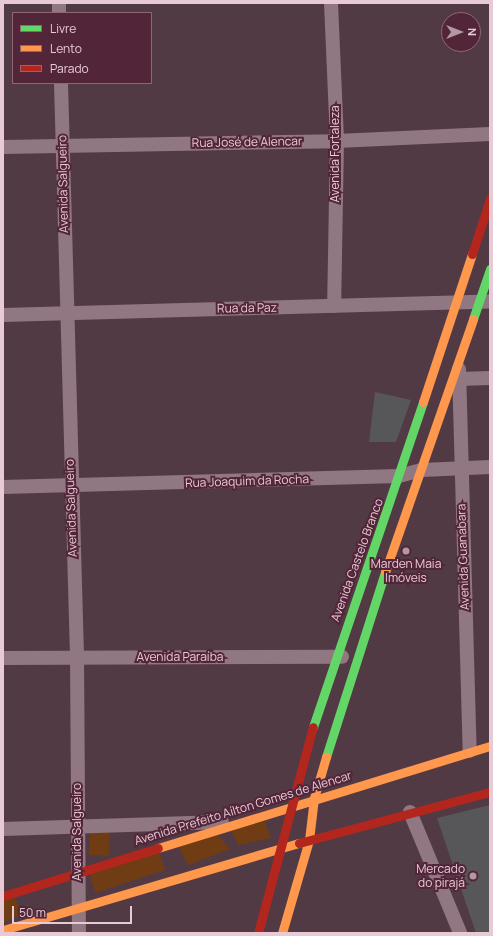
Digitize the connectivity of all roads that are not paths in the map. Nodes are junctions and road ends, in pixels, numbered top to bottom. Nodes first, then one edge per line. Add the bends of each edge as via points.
1 (332, 3) edge
2 (61, 84) edge
3 (490, 134) edge
4 (337, 141) junction
5 (62, 145) junction
6 (3, 147) edge
7 (490, 199) edge
8 (490, 269) edge
9 (484, 302) edge
10 (455, 304) junction
11 (334, 306) junction
12 (65, 312) junction
13 (3, 315) edge
14 (459, 362) junction
15 (490, 378) edge
16 (459, 379) junction
17 (460, 467) junction
18 (490, 467) edge
19 (422, 470) junction
20 (399, 476) junction
21 (70, 486) junction
22 (3, 487) edge
23 (356, 655) junction
24 (77, 656) junction
25 (3, 658) edge
26 (334, 658) junction
27 (490, 746) edge
28 (470, 751) junction
29 (490, 792) edge
30 (314, 798) junction
31 (289, 807) junction
32 (410, 812) junction
33 (241, 822) junction
34 (78, 826) junction
35 (3, 829) edge
36 (309, 840) junction
37 (283, 848) junction
38 (77, 873) junction
39 (3, 896) edge
40 (77, 909) junction
41 (3, 930) edge
42 (79, 933) edge
43 (258, 933) edge
44 (282, 933) edge
45 (460, 933) edge

1 - 4 street, Avenida Fortaleza
2 - 5 street, Avenida Salgueiro
3 - 4 street, Rua José de Alencar
4 - 5 street, Rua José de Alencar
4 - 11 street, Avenida Fortaleza
5 - 6 street, Rua José de Alencar
5 - 12 street, Avenida Salgueiro
7 - 10 main road, Avenida Castelo Branco
8 - 9 main road
9 - 10 street, Rua da Paz
9 - 14 main road
10 - 11 street, Rua da Paz
10 - 20 main road, Avenida Castelo Branco
11 - 12 street, Rua da Paz
12 - 13 street, Rua da Paz
12 - 21 street, Avenida Salgueiro
14 - 16 street, Avenida Guanabara
14 - 19 main road
15 - 16 street
16 - 17 street, Avenida Guanabara
17 - 18 street, Rua Joaquim da Rocha
17 - 19 street, Rua Joaquim da Rocha
17 - 28 street, Avenida Guanabara
19 - 20 street, Rua Joaquim da Rocha
19 - 23 main road
20 - 21 street, Rua Joaquim da Rocha
20 - 26 main road, Avenida Castelo Branco
21 - 22 street, Rua Joaquim da Rocha
21 - 24 street, Avenida Salgueiro
23 - 26 street, Avenida Paraíba
23 - 30 main road
24 - 25 street, Avenida Paraíba
24 - 26 street, Avenida Paraíba
24 - 34 street, Avenida Salgueiro
26 - 31 main road, Avenida Castelo Branco
27 - 28 main road, Avenida Prefeito Aílton Gomes de Alencar
28 - 30 main road, Avenida Prefeito Aílton Gomes de Alencar
29 - 32 main road
30 - 31 main road, Avenida Prefeito Aílton Gomes de Alencar
30 - 36 main road
31 - 33 main road, Avenida Prefeito Aílton Gomes de Alencar
31 - 37 main road, Avenida Castelo Branco
32 - 36 main road
32 - 45 street
33 - 34 street
33 - 38 main road, Avenida Prefeito Aílton Gomes de Alencar
34 - 35 street
34 - 38 street, Avenida Salgueiro
36 - 37 main road
36 - 44 main road
37 - 40 main road
37 - 43 main road, Avenida Castelo Branco
38 - 39 main road, Avenida Prefeito Aílton Gomes de Alencar
38 - 40 street, Avenida Salgueiro
40 - 41 main road
40 - 42 street, Avenida Salgueiro

